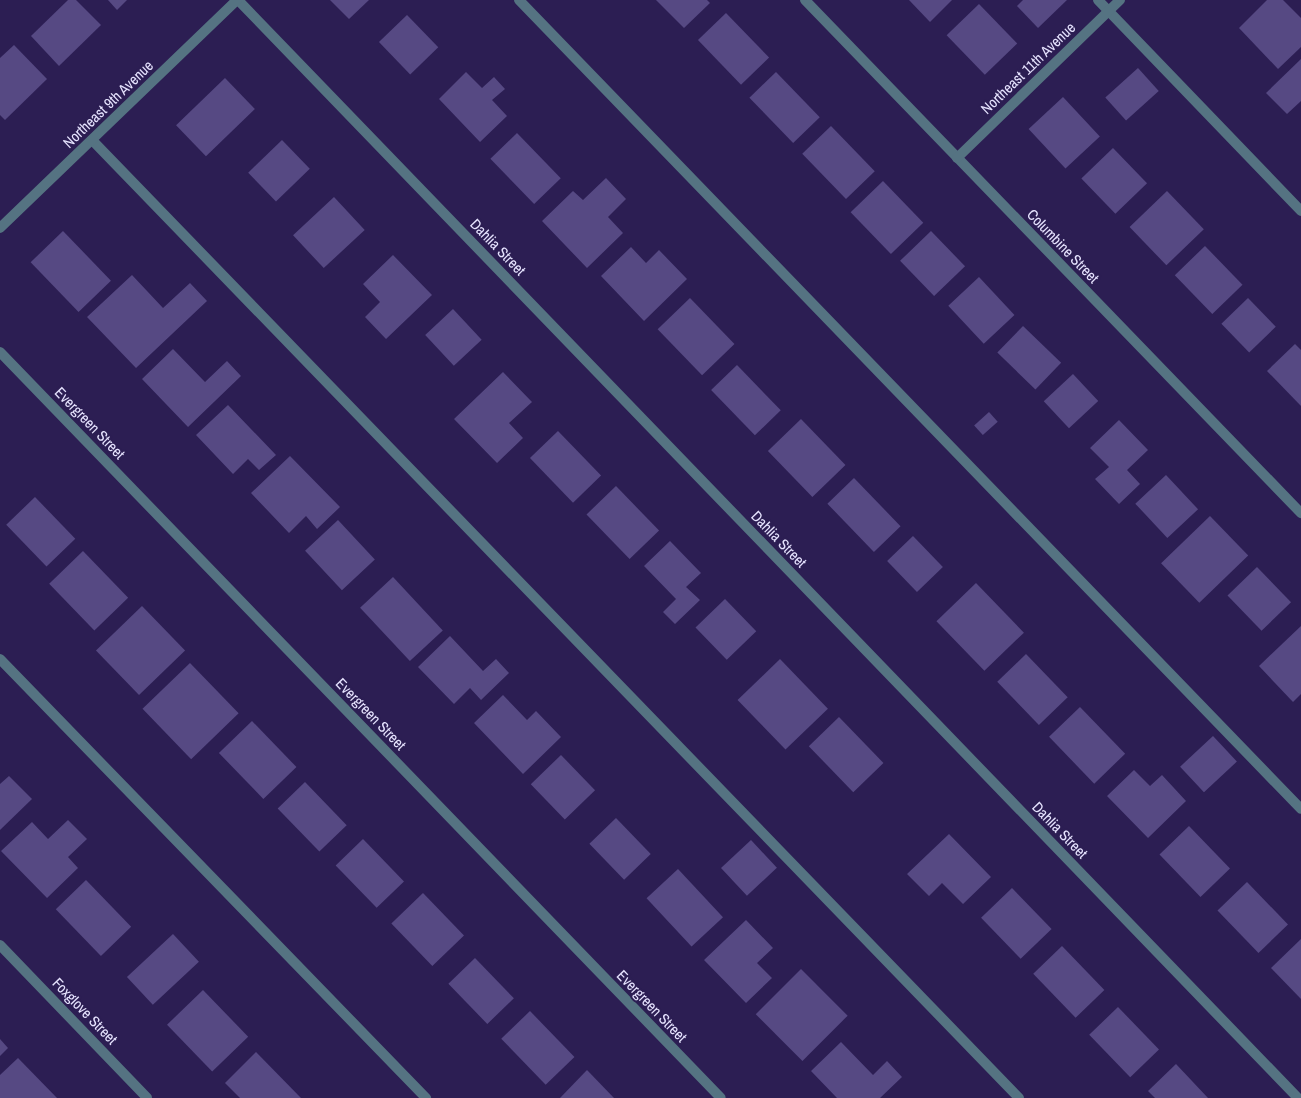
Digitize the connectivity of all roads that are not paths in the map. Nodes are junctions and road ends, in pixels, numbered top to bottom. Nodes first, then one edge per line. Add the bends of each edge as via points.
1 (238, 0) edge
2 (519, 0) edge
3 (805, 0) edge
4 (1098, 0) edge
5 (1120, 0) edge
6 (1109, 11) junction
7 (92, 140) junction
8 (956, 158) junction
9 (1301, 211) edge
10 (0, 228) edge
11 (0, 352) edge
12 (1301, 513) edge
13 (0, 659) edge
14 (1301, 809) edge
15 (0, 945) edge
16 (148, 1098) edge
17 (426, 1098) edge
18 (721, 1098) edge
19 (1019, 1098) edge
20 (1298, 1098) edge

1 - 7 street, Northeast 9th Avenue
1 - 20 street, Dahlia Street
2 - 14 street
3 - 8 street, Columbine Street
4 - 6 street
5 - 6 street, Northeast 11th Avenue
6 - 8 street, Northeast 11th Avenue
6 - 9 street
7 - 10 street, Northeast 9th Avenue
7 - 19 street
8 - 12 street, Columbine Street
11 - 18 street, Evergreen Street
13 - 17 street
15 - 16 street, Foxglove Street

